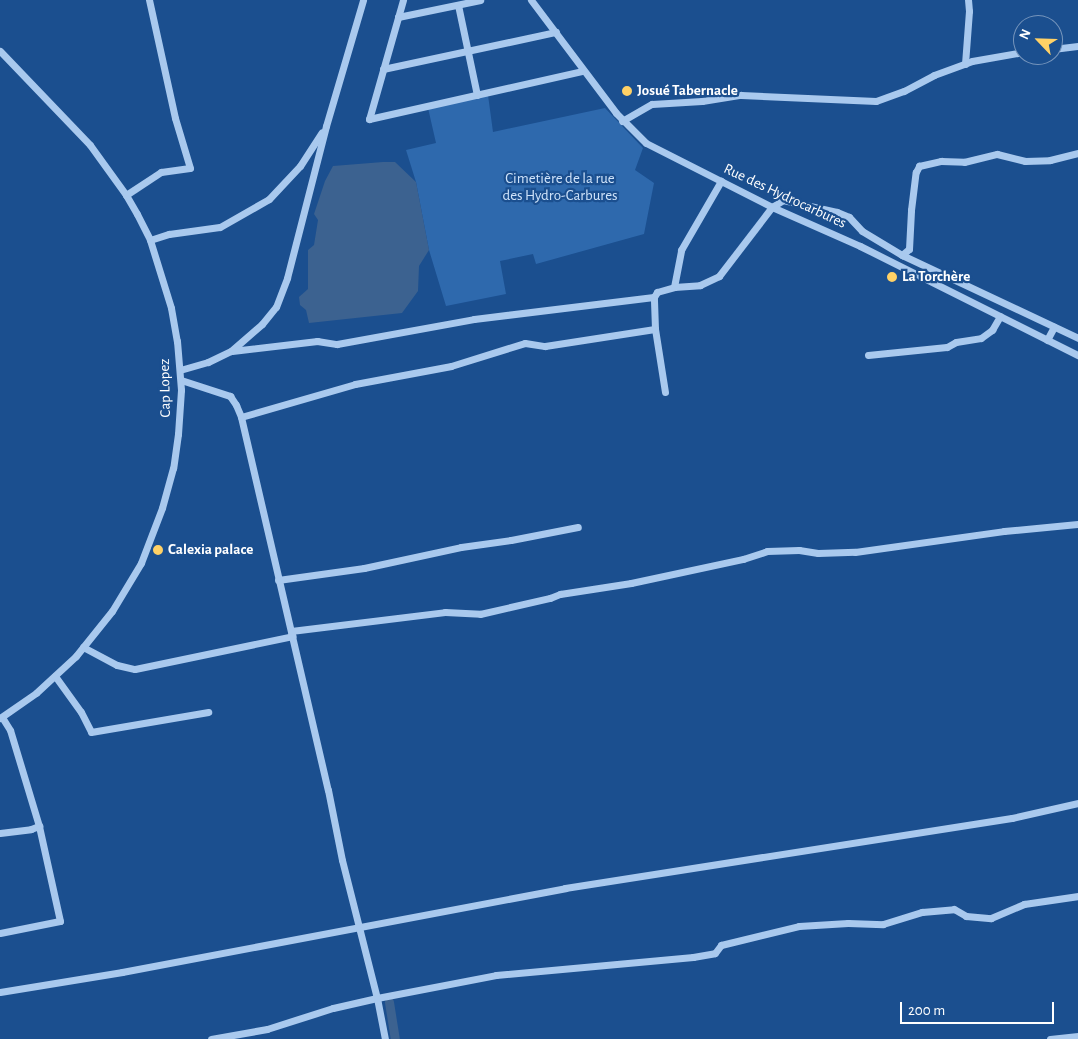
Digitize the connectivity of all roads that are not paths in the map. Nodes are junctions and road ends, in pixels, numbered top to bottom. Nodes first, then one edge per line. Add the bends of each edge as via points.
1 (149, 0) edge
2 (363, 0) edge
3 (403, 0) edge
4 (480, 0) edge
5 (531, 0) edge
6 (968, 0) edge
7 (458, 5) junction
8 (398, 17) junction
9 (556, 32) junction
10 (1078, 46) edge
11 (1063, 48) edge
12 (469, 49) junction
13 (0, 51) edge
14 (1013, 53) edge
15 (965, 64) junction
16 (383, 69) junction
17 (582, 71) junction
18 (477, 95) junction
19 (622, 121) junction
20 (326, 126) junction
21 (1078, 153) edge
22 (721, 181) junction
23 (126, 195) junction
24 (772, 207) junction
25 (150, 240) junction
26 (902, 255) junction
27 (674, 287) junction
28 (654, 297) junction
29 (1000, 316) junction
30 (1054, 327) junction
31 (655, 329) junction
32 (1078, 338) edge
33 (1047, 340) junction
34 (231, 352) junction
35 (868, 355) dead end
36 (1078, 355) edge
37 (180, 370) junction
38 (181, 380) junction
39 (665, 392) dead end
40 (241, 417) junction
41 (1078, 524) edge
42 (578, 527) dead end
43 (278, 580) junction
44 (292, 634) junction
45 (83, 647) junction
46 (55, 676) junction
47 (208, 712) dead end
48 (1, 718) edge
49 (1078, 803) edge
50 (38, 826) junction
51 (0, 832) edge
52 (1078, 896) edge
53 (360, 926) junction
54 (0, 933) edge
55 (0, 992) edge
56 (377, 998) junction
57 (1078, 1036) edge
58 (211, 1039) edge
59 (385, 1039) edge
60 (1050, 1039) edge

1 - 23 street via 175,118 190,168 161,172
2 - 20 street
3 - 8 street
4 - 7 street
5 - 9 street, Rue des Hydrocarbures
6 - 15 street
7 - 8 street
7 - 12 street
8 - 16 street
9 - 12 street
9 - 17 street, Rue des Hydrocarbures
10 - 11 street
12 - 16 street
12 - 18 street
13 - 23 street, Cap Lopez via 90,145
14 - 15 street
15 - 19 street via 876,101 741,95 652,104
16 - 18 street via 369,119
17 - 18 street
17 - 19 street, Rue des Hydrocarbures
19 - 22 street, Rue des Hydrocarbures via 646,143
20 - 25 street via 300,166 269,199 220,227
20 - 34 street via 287,278 276,307
21 - 26 street via 1050,160 1025,161 997,154 964,162 941,161 919,166 911,210 909,250
22 - 24 street, Rue des Hydrocarbures
22 - 27 street via 681,250
23 - 25 street, Cap Lopez
24 - 26 street via 782,200 837,212 850,217 862,231
24 - 27 street via 719,276 700,285
24 - 29 street, Rue des Hydrocarbures via 860,246
25 - 37 street, Cap Lopez via 172,308
26 - 30 street
27 - 28 street via 657,292
28 - 31 street
28 - 34 street via 474,319 337,344 317,341
29 - 33 street, Rue des Hydrocarbures
29 - 35 street via 992,330 981,338 956,342 947,347
30 - 32 street
30 - 33 street
31 - 39 street
31 - 40 street via 545,346 525,343 451,366 356,384
33 - 36 street, Rue des Hydrocarbures
34 - 37 street
37 - 38 street, Cap Lopez
38 - 40 street via 230,396
38 - 45 street, Cap Lopez via 175,456 154,534 120,598
40 - 43 street
41 - 44 street via 855,552 766,551 743,559 560,594 480,614 445,612
42 - 43 street via 364,568
43 - 44 street
44 - 45 street via 135,669 117,665
44 - 53 street via 342,860
45 - 46 street, Cap Lopez
46 - 47 street via 91,732
46 - 48 street, Cap Lopez
48 - 50 street via 10,730
49 - 53 street via 1012,818 565,888
50 - 51 street
50 - 54 street via 60,921
52 - 56 street via 1024,904 991,918 966,916 954,909 922,912 883,924 799,926 721,945 715,953 496,975
53 - 55 street
53 - 56 street
56 - 58 street via 267,1029
56 - 59 street
57 - 60 street

